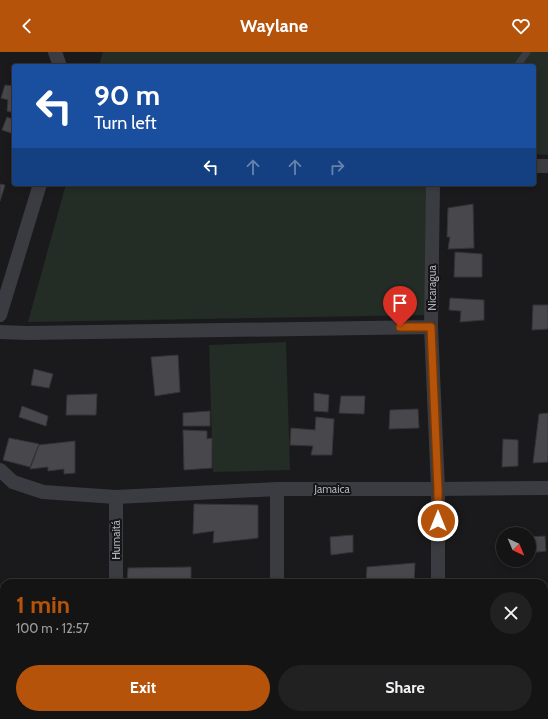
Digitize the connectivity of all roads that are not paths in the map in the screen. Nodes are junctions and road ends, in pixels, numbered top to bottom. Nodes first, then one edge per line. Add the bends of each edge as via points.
1 (55, 52) edge
2 (527, 52) edge
3 (59, 64) edge
4 (518, 64) edge
5 (536, 166) edge
6 (548, 166) edge
7 (39, 186) edge
8 (433, 186) edge
9 (0, 315) edge
10 (431, 327) junction
11 (0, 332) edge
12 (0, 470) edge
13 (548, 488) edge
14 (277, 489) junction
15 (438, 490) junction
16 (116, 496) junction
17 (116, 579) edge
18 (277, 579) edge
19 (438, 579) edge

1 - 3 street
2 - 4 lane
5 - 6 street
7 - 9 street
8 - 10 street, Nicaragua
10 - 11 street
10 - 15 street, Nicaragua
12 - 16 street, Jamaica via 13,482 43,492
13 - 15 street, Jamaica
14 - 15 street, Jamaica
14 - 16 street, Jamaica
14 - 18 street
15 - 19 street, Nicaragua
16 - 17 street, Humaitá

